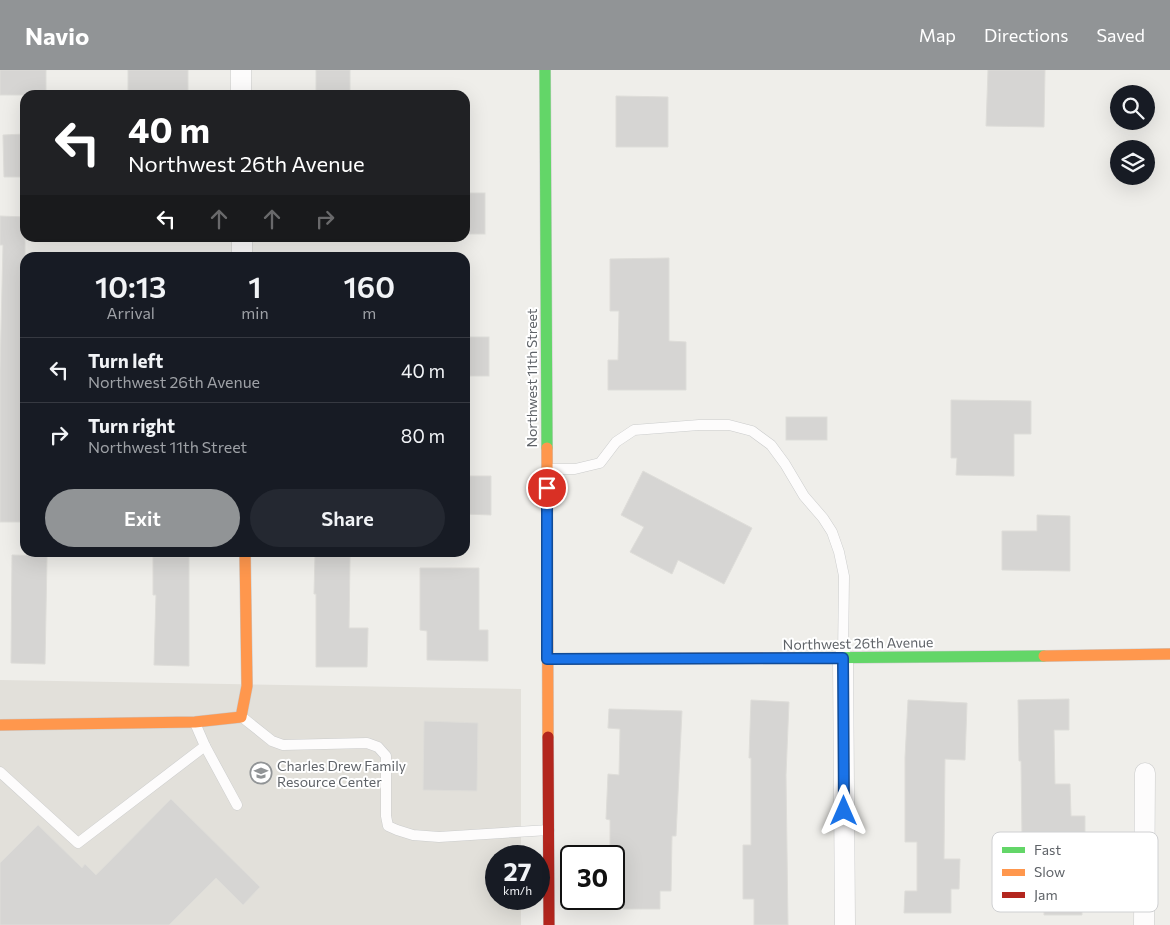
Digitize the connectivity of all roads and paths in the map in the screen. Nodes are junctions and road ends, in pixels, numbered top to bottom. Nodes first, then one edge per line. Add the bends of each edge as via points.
1 (240, 70) edge
2 (545, 70) edge
3 (241, 90) edge
4 (547, 469) junction
5 (245, 557) edge
6 (1170, 654) edge
7 (843, 658) junction
8 (547, 659) junction
9 (241, 717) junction
10 (195, 722) junction
11 (0, 725) edge
12 (205, 746) junction
13 (0, 772) edge
14 (1146, 773) dead end
15 (237, 805) dead end
16 (548, 830) junction
17 (1145, 832) edge
18 (1144, 912) edge
19 (547, 924) edge
20 (845, 925) edge
21 (1144, 925) edge

1 - 3 street
2 - 4 street, Northwest 11th Street
4 - 7 lane via 575,470 600,463 616,442 634,430 729,425 752,432 771,445 832,532 844,576
4 - 8 street, Northwest 11th Street
5 - 9 street via 247,686
6 - 7 street, Northwest 26th Avenue
7 - 8 street, Northwest 26th Avenue
7 - 20 street
8 - 16 street, Northwest 11th Street
9 - 10 street
9 - 16 lane via 272,741 283,745 367,743 378,747 386,756 388,826 397,830 439,837
10 - 11 street
10 - 12 lane
12 - 13 lane via 78,843
12 - 15 lane
14 - 17 street
16 - 19 street, Northwest 11th Street
18 - 21 street

